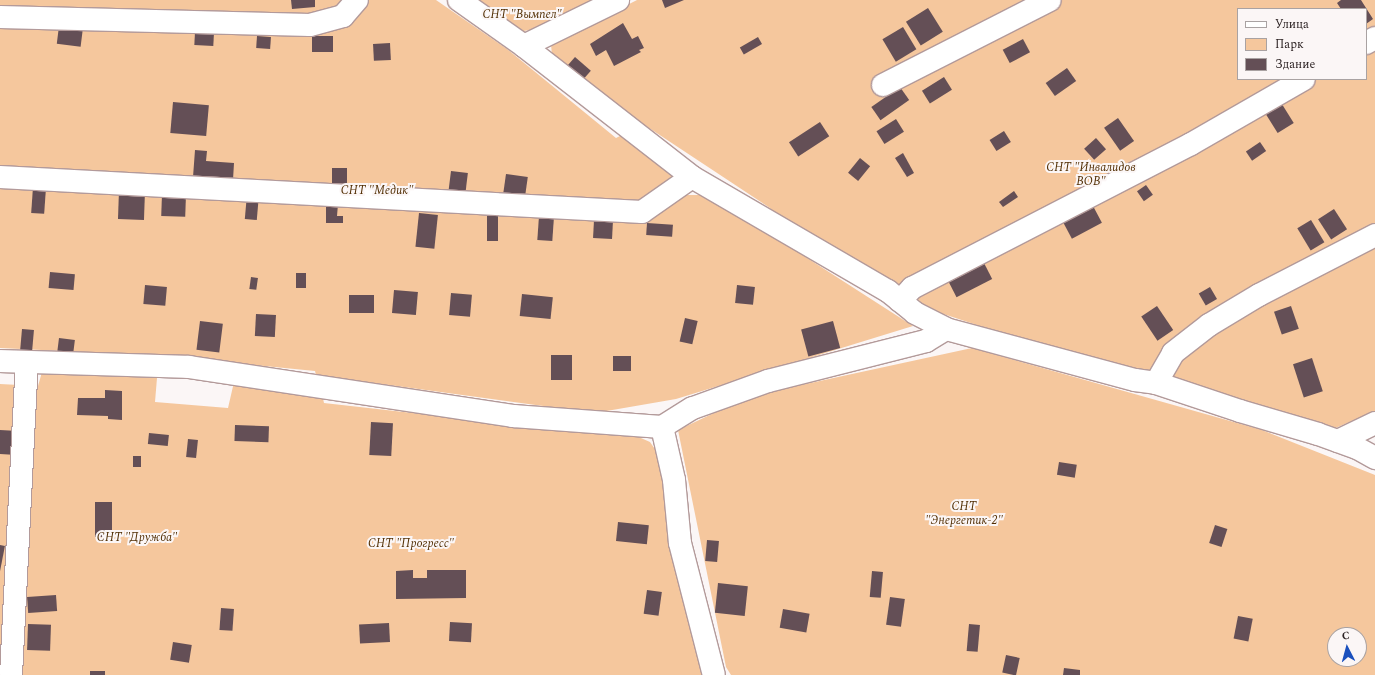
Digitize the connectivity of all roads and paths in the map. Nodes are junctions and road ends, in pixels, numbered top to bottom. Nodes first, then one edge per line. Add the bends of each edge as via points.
1 (357, 0) edge
2 (459, 0) edge
3 (618, 0) edge
4 (1050, 0) edge
5 (0, 17) edge
6 (524, 46) junction
7 (1302, 80) edge
8 (883, 85) dead end
9 (0, 176) edge
10 (692, 177) junction
11 (1375, 235) edge
12 (900, 301) junction
13 (946, 329) junction
14 (0, 361) edge
15 (27, 362) junction
16 (1156, 382) junction
17 (1375, 423) edge
18 (662, 428) junction
19 (1338, 441) junction
20 (1375, 458) edge
21 (11, 675) edge
22 (714, 675) edge

1 - 5 lane via 343,16 310,25
2 - 6 lane
3 - 6 lane
4 - 8 lane
6 - 10 lane
7 - 12 lane via 1191,144 912,288
9 - 10 lane via 642,212
10 - 12 lane via 888,291
11 - 16 lane via 1258,295 1209,326 1173,353
12 - 13 lane via 915,314
13 - 16 lane via 1135,380
13 - 18 lane via 926,341 768,381 693,408
14 - 15 lane
15 - 18 lane via 189,367 513,416
15 - 21 lane
16 - 19 lane
17 - 19 lane
18 - 22 lane via 674,480 680,543
19 - 20 lane

